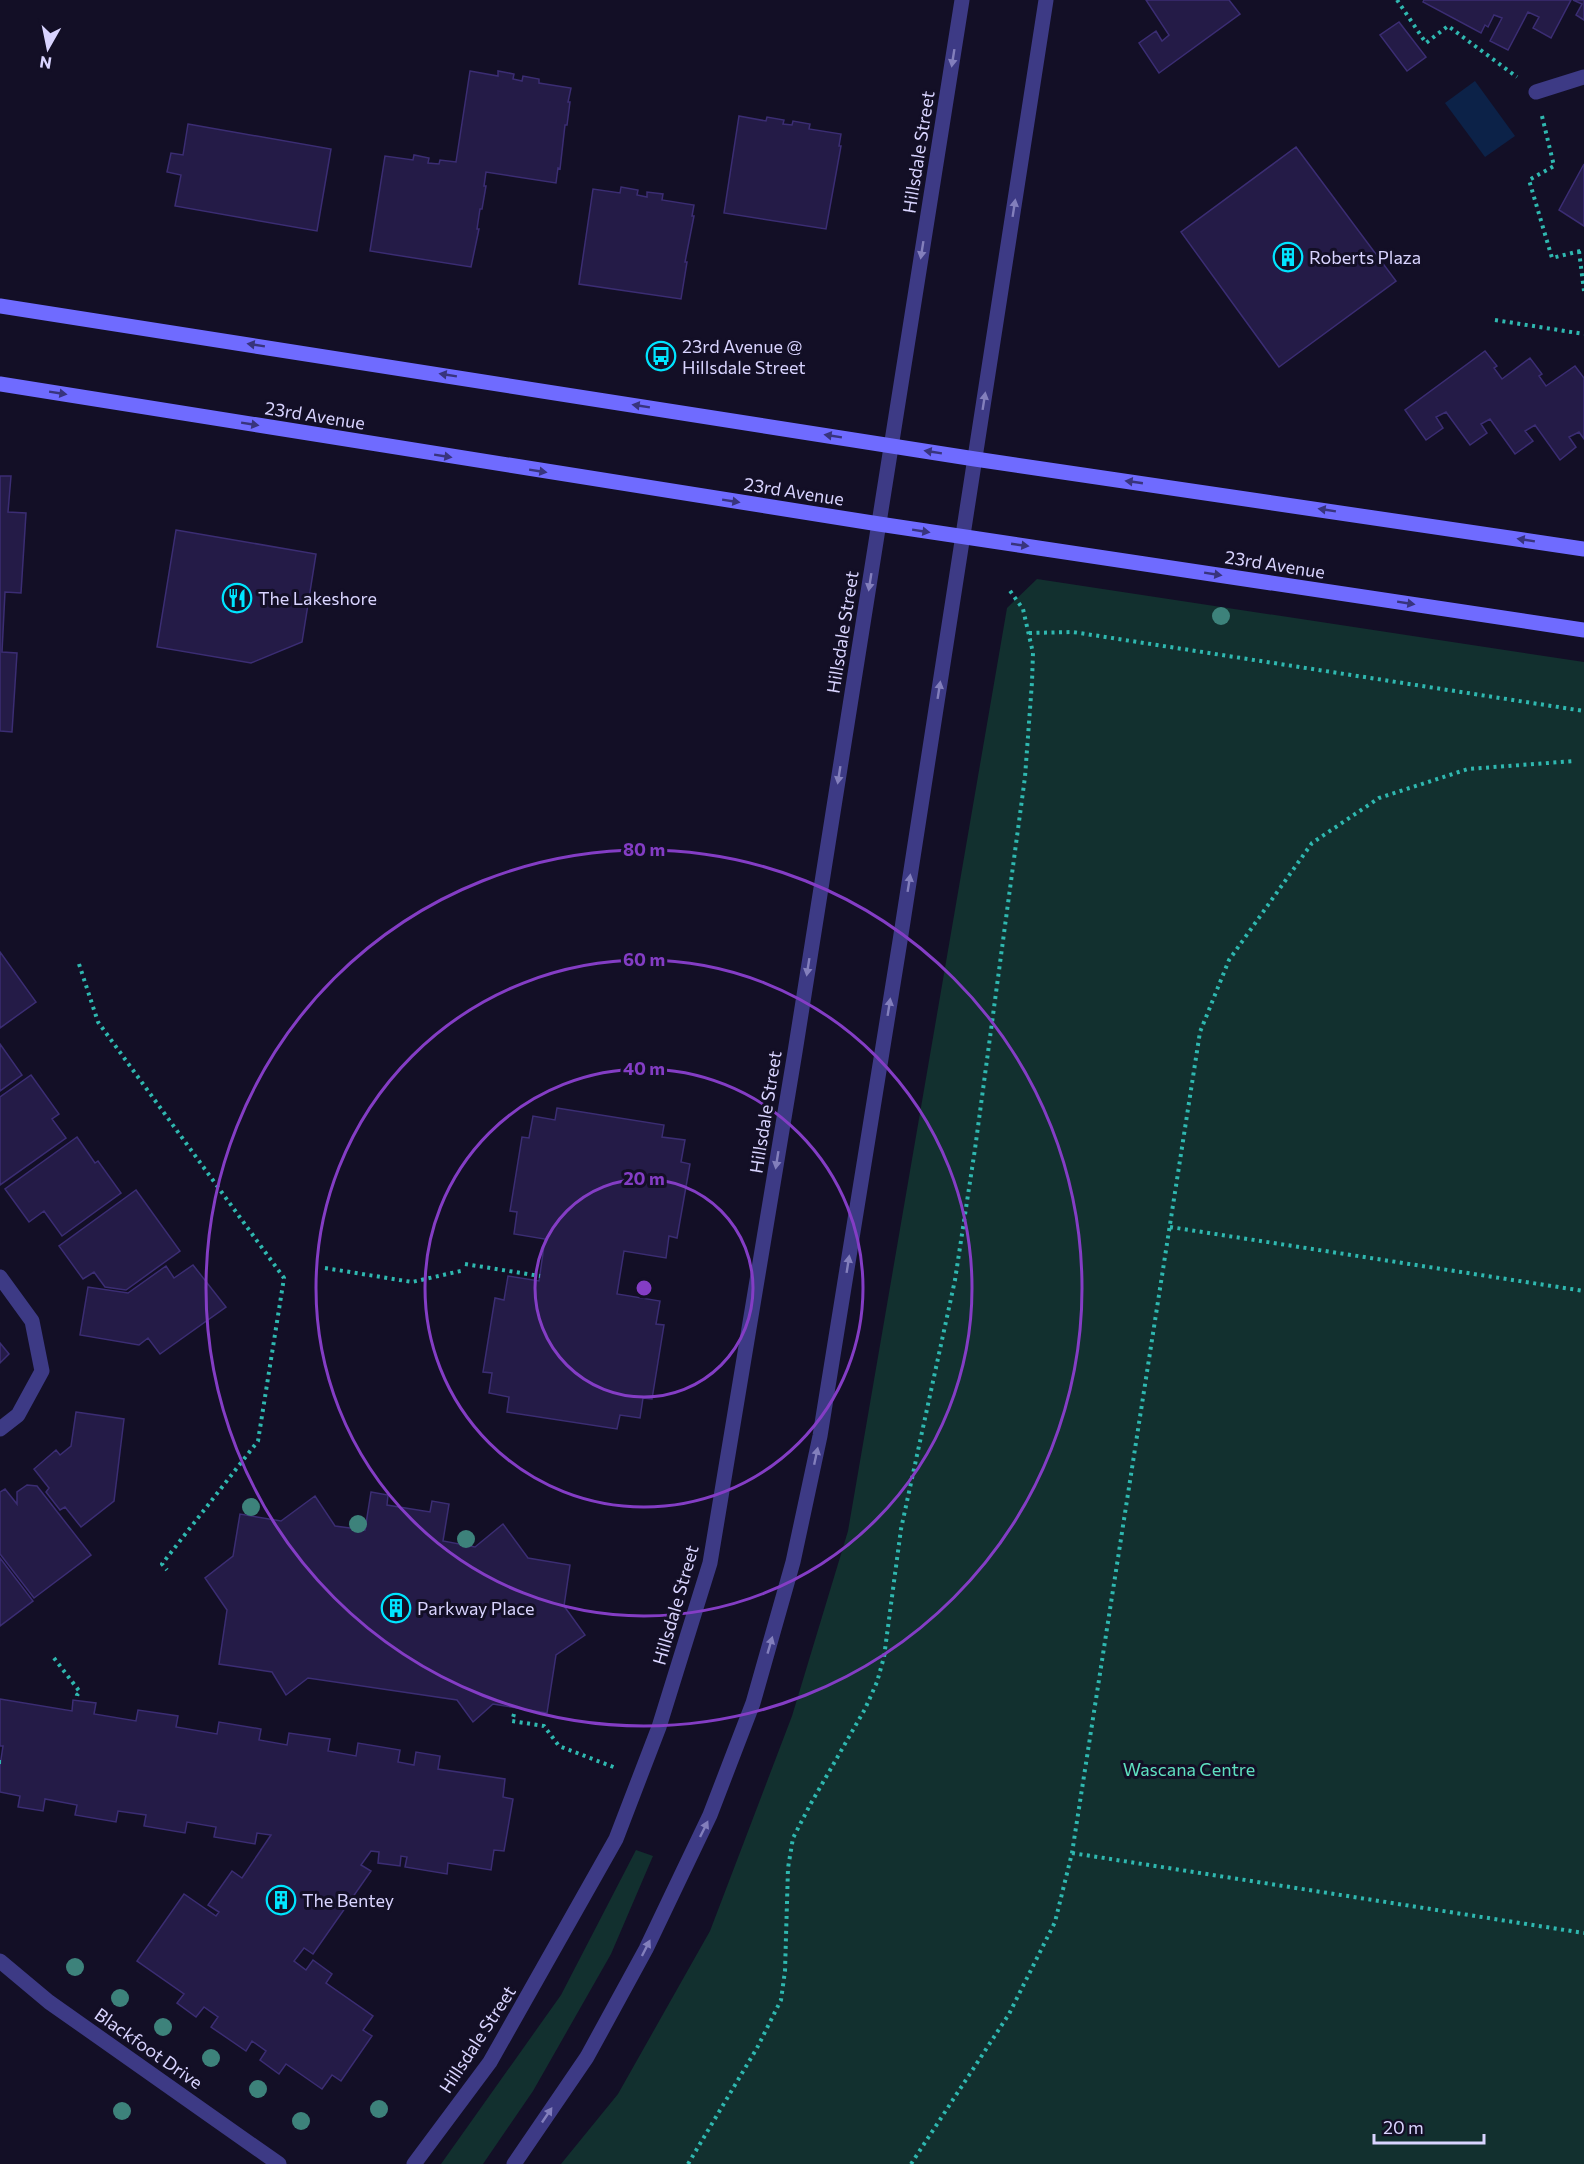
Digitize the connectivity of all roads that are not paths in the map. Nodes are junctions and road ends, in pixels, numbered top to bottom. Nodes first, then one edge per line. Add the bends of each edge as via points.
1 (962, 0) edge
2 (1046, 0) edge
3 (1584, 77) edge
4 (1536, 92) road end
5 (0, 306) edge
6 (0, 384) edge
7 (891, 446) junction
8 (975, 459) junction
9 (879, 524) junction
10 (963, 537) junction
11 (1584, 549) edge
12 (1584, 630) edge
13 (0, 1277) edge
14 (0, 1429) edge
15 (0, 1961) edge
16 (279, 2164) edge
17 (414, 2164) edge
18 (514, 2164) edge

1 -> 7 street, Hillsdale Street
8 -> 2 street
3 - 4 street
7 -> 5 main road
6 -> 9 main road, 23rd Avenue
8 -> 7 main road
7 - 9 street, Hillsdale Street
8 - 10 street
11 -> 8 main road
9 -> 10 main road, 23rd Avenue
9 -> 17 street, Hillsdale Street via 710,1563 659,1727 616,1839 490,2062
10 -> 12 main road, 23rd Avenue
18 -> 10 street via 587,2057 646,1949 711,1815 753,1703 794,1562 822,1424
13 - 14 street via 32,1321 42,1371 18,1415
15 - 16 street, Blackfoot Drive via 49,2002

